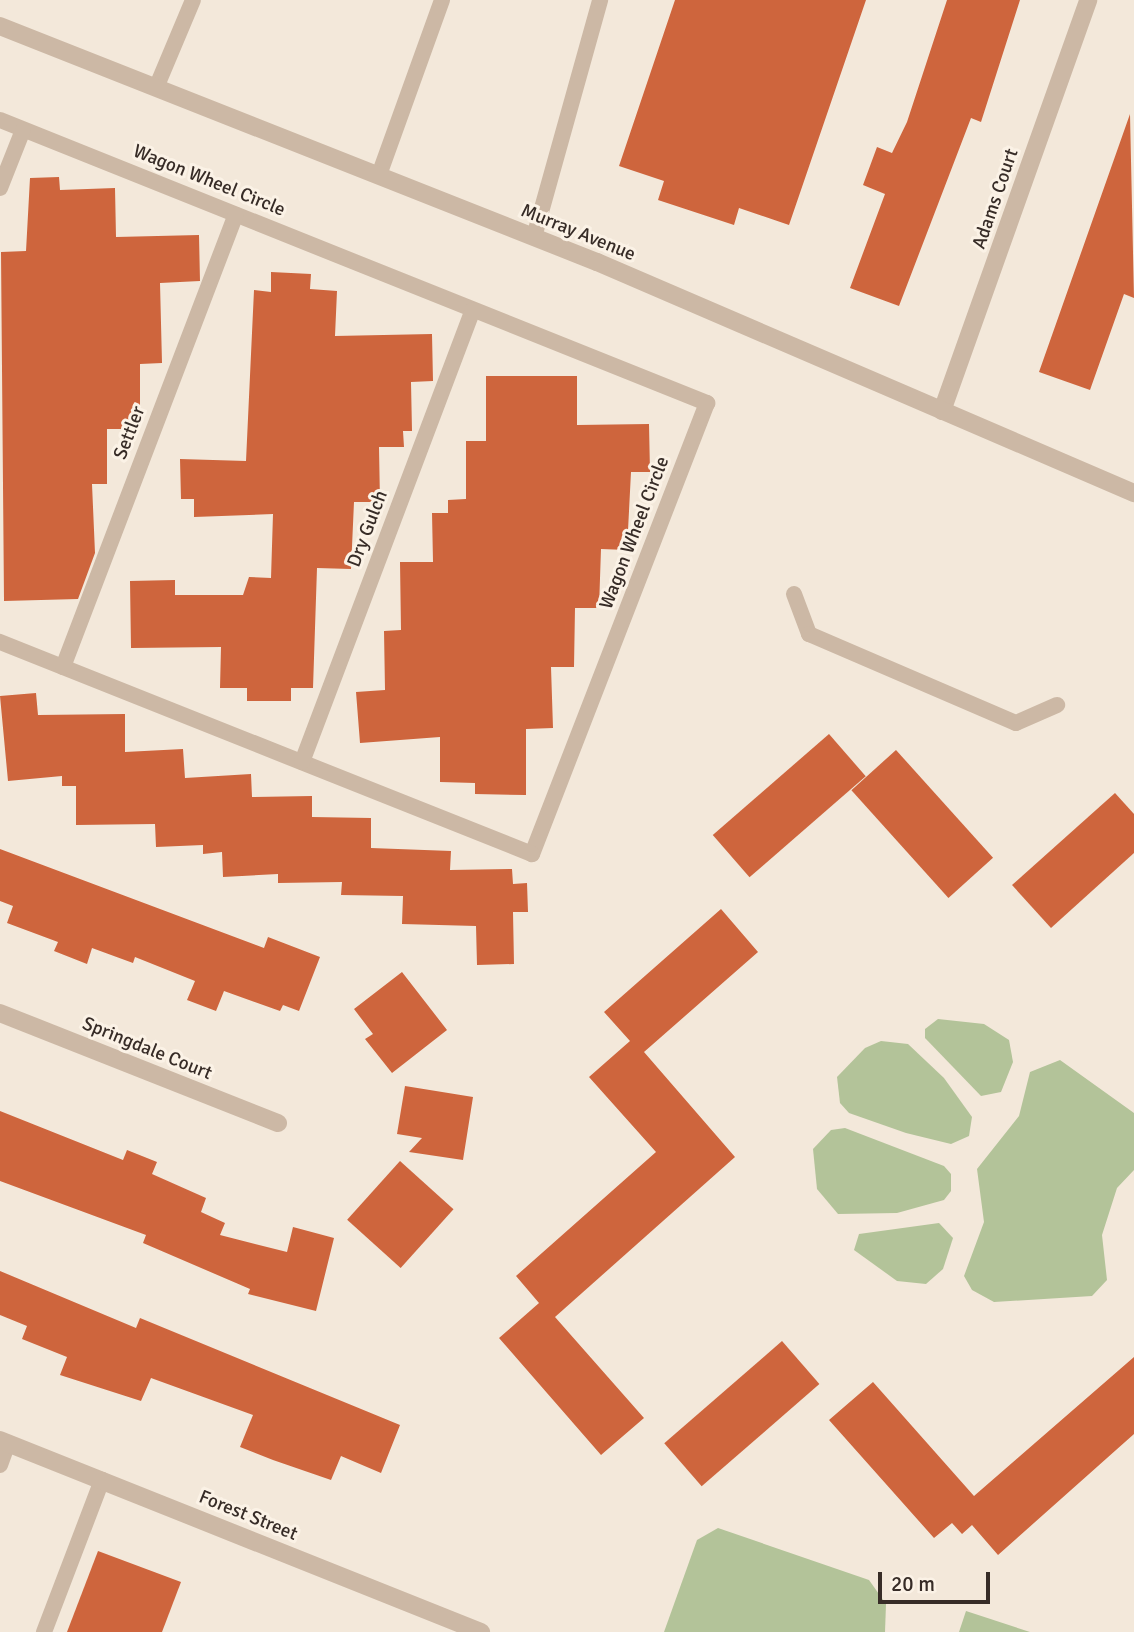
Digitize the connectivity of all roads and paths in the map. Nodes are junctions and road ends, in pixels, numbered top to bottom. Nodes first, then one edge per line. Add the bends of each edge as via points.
1 (193, 0) edge
2 (442, 0) edge
3 (600, 0) edge
4 (1088, 0) edge
5 (0, 26) edge
6 (156, 88) junction
7 (0, 120) edge
8 (23, 130) junction
9 (379, 175) junction
10 (0, 188) edge
11 (236, 215) junction
12 (534, 237) junction
13 (473, 310) junction
14 (942, 411) junction
15 (1134, 493) edge
16 (794, 594) dead end
17 (0, 642) edge
18 (64, 667) junction
19 (1057, 705) dead end
20 (302, 762) junction
21 (0, 1013) edge
22 (278, 1123) dead end
23 (4, 1442) edge
24 (0, 1465) edge
25 (102, 1480) junction
26 (44, 1632) edge
27 (481, 1632) edge

1 - 6 lane
2 - 9 lane
3 - 12 lane
4 - 14 street, Adams Court
5 - 6 street, Murray Avenue
6 - 9 street, Murray Avenue
7 - 8 lane, Wagon Wheel Circle
8 - 10 lane
8 - 11 lane, Wagon Wheel Circle
9 - 12 street, Murray Avenue
11 - 13 lane, Wagon Wheel Circle
11 - 18 lane, Settler
12 - 14 street, Murray Avenue
13 - 20 lane, Dry Gulch
13 - 20 lane, Wagon Wheel Circle via 707,403 532,854
14 - 15 street, Murray Avenue
16 - 19 lane via 809,634 1016,723
17 - 18 lane, Wagon Wheel Circle
18 - 20 lane, Wagon Wheel Circle
21 - 22 street, Springdale Court
23 - 24 lane
23 - 25 street, Forest Street
25 - 26 lane
25 - 27 street, Forest Street

